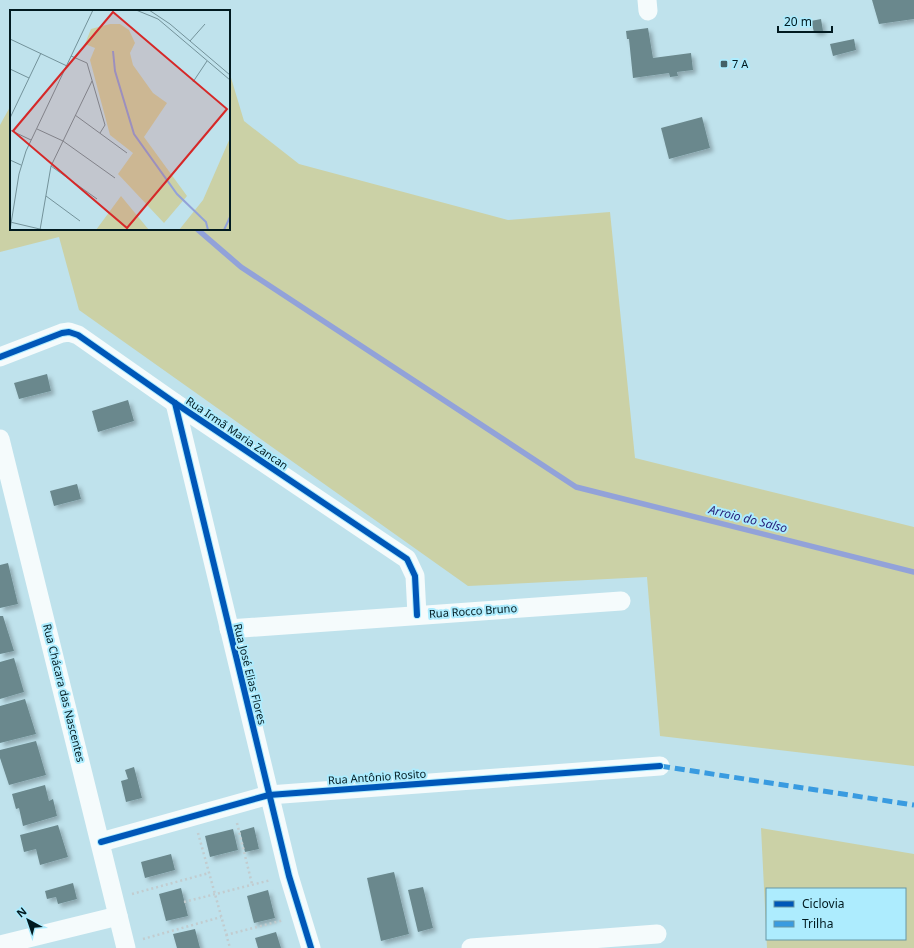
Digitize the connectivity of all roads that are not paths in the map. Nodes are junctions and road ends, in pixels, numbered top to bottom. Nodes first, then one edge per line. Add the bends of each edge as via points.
1 (0, 357) edge
2 (175, 403) junction
3 (0, 439) edge
4 (621, 601) dead end
5 (417, 615) junction
6 (229, 629) junction
7 (660, 766) dead end
8 (269, 795) junction
9 (101, 842) junction
10 (116, 907) junction
11 (657, 934) dead end
12 (0, 945) edge
13 (126, 946) edge
14 (311, 948) edge
15 (471, 948) edge

1 - 2 street, Rua Irmã Maria Zancan via 70,332
2 - 5 street, Rua Irmã Maria Zancan via 407,559 415,576
2 - 6 street, Rua José Elias Flores
3 - 9 street, Rua Chácara das Nascentes
4 - 5 street, Rua Rocco Bruno
5 - 6 street, Rua Rocco Bruno
6 - 8 street, Rua José Elias Flores
7 - 8 street, Rua Antônio Rosito
8 - 9 street, Rua Antônio Rosito
8 - 14 street, Rua José Elias Flores via 289,876
9 - 10 street, Rua Chácara das Nascentes
10 - 12 street
10 - 13 street, Rua Chácara das Nascentes
11 - 15 street

